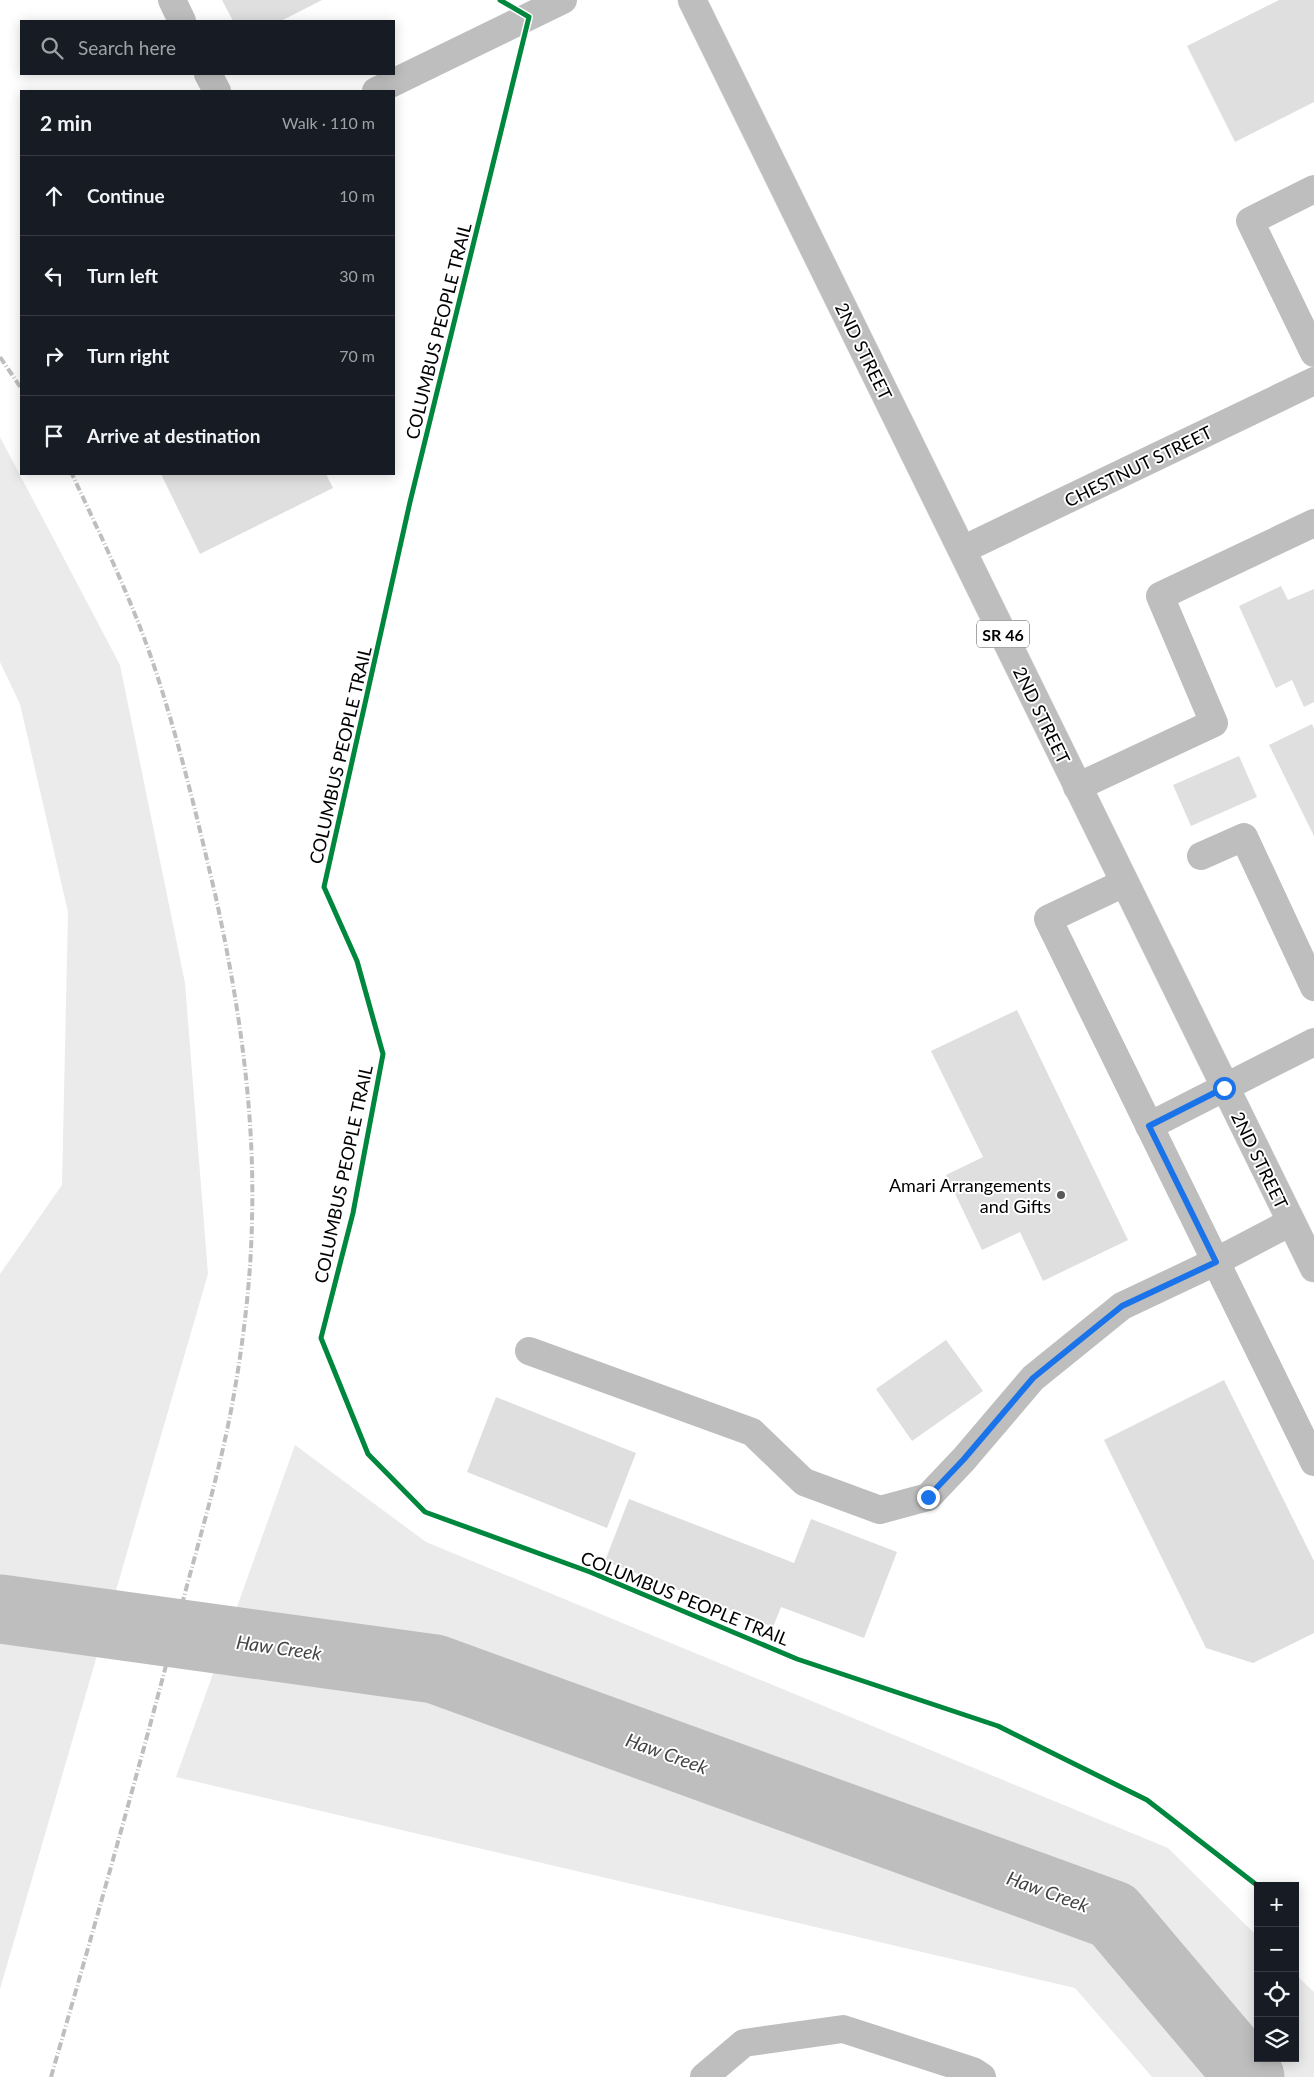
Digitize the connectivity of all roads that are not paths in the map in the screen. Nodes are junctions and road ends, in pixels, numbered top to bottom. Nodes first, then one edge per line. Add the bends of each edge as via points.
1 (172, 0) edge
2 (563, 0) edge
3 (692, 0) edge
4 (182, 20) edge
5 (209, 75) edge
6 (216, 90) edge
7 (378, 90) edge
8 (1314, 188) edge
9 (1314, 353) edge
10 (1314, 381) edge
11 (1314, 523) edge
12 (962, 550) junction
13 (1077, 787) junction
14 (1201, 856) dead end
15 (1124, 883) junction
16 (1314, 986) edge
17 (1314, 1042) edge
18 (1224, 1088) junction
19 (1149, 1126) junction
20 (1291, 1222) junction
21 (1216, 1262) junction
22 (1314, 1268) edge
23 (529, 1351) dead end
24 (1314, 1462) edge
25 (704, 2077) edge
26 (982, 2077) edge

1 - 4 main road
2 - 7 main road
3 - 12 main road, 2ND STREET / SR 46
5 - 6 main road
8 - 9 main road via 1250,221
10 - 12 main road, CHESTNUT STREET
11 - 13 main road via 1160,596 1214,722
12 - 13 main road, 2ND STREET / SR 46
13 - 15 main road, 2ND STREET / SR 46
14 - 16 main road via 1244,837
15 - 18 main road, 2ND STREET / SR 46
15 - 19 main road via 1048,920
17 - 18 main road
18 - 19 main road
18 - 20 main road, 2ND STREET / SR 46
19 - 21 main road
20 - 21 main road
20 - 22 main road, 2ND STREET / SR 46
21 - 23 main road via 1122,1306 1033,1378 928,1497 880,1510 804,1482 752,1432
21 - 24 main road
25 - 26 main road via 744,2043 843,2029 973,2071

